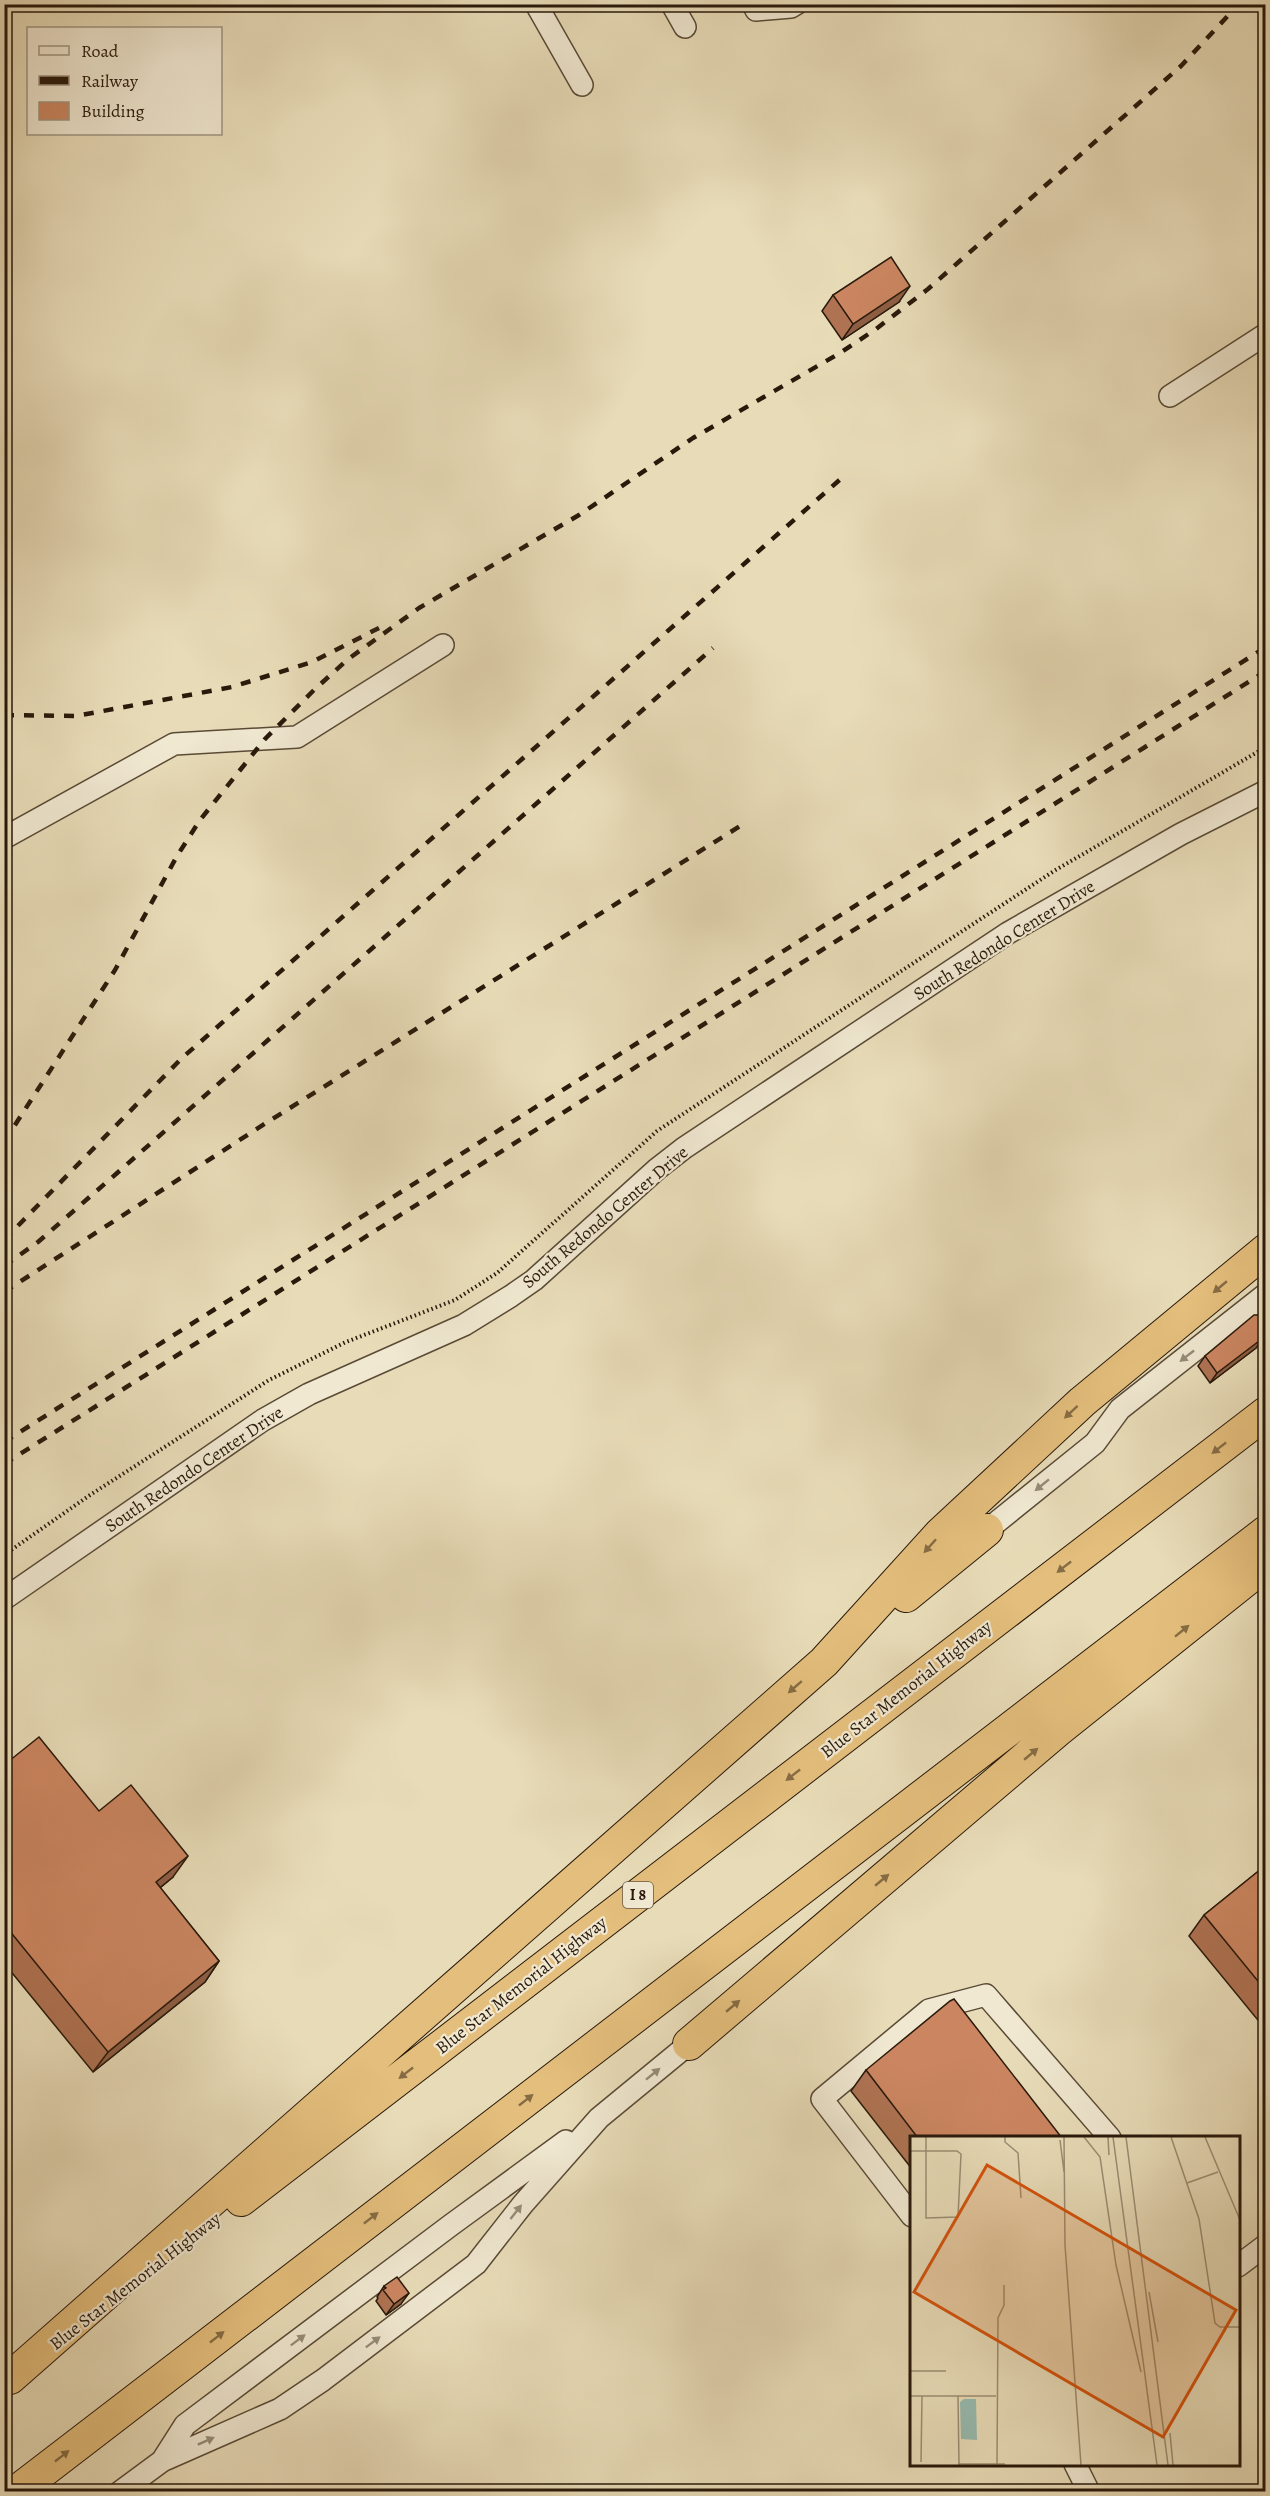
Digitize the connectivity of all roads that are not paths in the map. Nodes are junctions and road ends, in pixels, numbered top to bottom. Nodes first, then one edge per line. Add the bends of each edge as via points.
1 (536, 4) edge
2 (672, 4) edge
3 (796, 4) edge
4 (754, 7) edge
5 (685, 27) dead end
6 (582, 85) dead end
7 (1266, 334) edge
8 (1170, 396) dead end
9 (443, 645) dead end
10 (1266, 791) edge
11 (4, 838) edge
12 (1266, 1250) edge
13 (1266, 1294) edge
14 (1266, 1413) edge
15 (987, 1530) joint
16 (1266, 1532) edge
17 (1266, 1564) edge
18 (4, 1599) edge
19 (824, 1662) junction
20 (689, 2044) joint
21 (599, 2118) junction
22 (1108, 2136) edge
23 (910, 2213) edge
24 (1266, 2245) edge
25 (1240, 2265) edge
26 (7, 2380) edge
27 (162, 2461) junction
28 (1076, 2466) edge
29 (15, 2492) edge
30 (120, 2492) edge
31 (1089, 2492) edge

1 - 6 street
2 - 5 street
3 - 4 street
7 - 8 street
9 - 11 street via 297,737 174,744
10 - 18 street, South Redondo Center Drive via 1181,834 1008,933 684,1148 511,1296 464,1325 309,1394 262,1420
12 -> 19 highway via 1048,1433 940,1534
13 -> 15 street via 1120,1409 1095,1443
14 -> 26 highway, Blue Star Memorial Highway / I 8
15 - 19 highway
29 -> 16 highway
20 -> 17 highway via 1057,1731
19 -> 26 highway
21 -> 20 street
27 -> 21 street via 185,2425 451,2224
27 -> 21 street via 280,2409 476,2264
22 - 23 street via 986,1995 929,2010 822,2099
24 - 25 street
27 - 30 street
28 - 31 street

